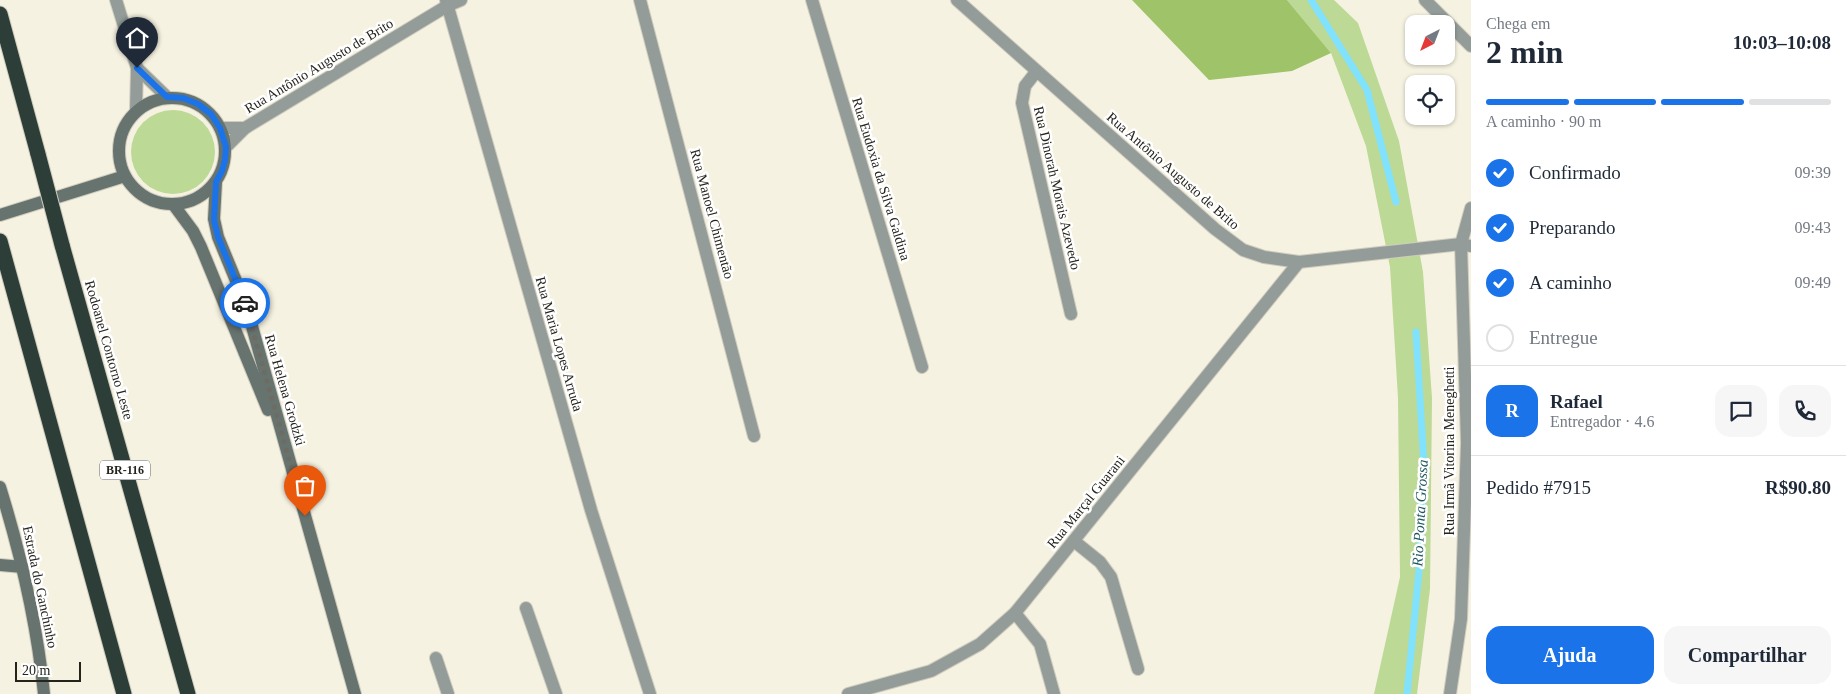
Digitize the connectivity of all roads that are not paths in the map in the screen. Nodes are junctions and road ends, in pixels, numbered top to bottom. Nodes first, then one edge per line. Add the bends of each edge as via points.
1 (116, 0) edge
2 (461, 0) edge
3 (640, 0) edge
4 (812, 0) edge
5 (957, 0) edge
6 (1425, 0) edge
7 (447, 3) edge
8 (0, 14) edge
9 (1471, 46) edge
10 (137, 68) junction
11 (1036, 72) junction
12 (167, 97) junction
13 (136, 111) junction
14 (220, 128) junction
15 (244, 128) junction
16 (226, 147) junction
17 (125, 176) junction
18 (216, 182) junction
19 (174, 204) junction
20 (1471, 208) edge
21 (0, 215) edge
22 (0, 241) edge
23 (1466, 245) edge
24 (1299, 262) junction
25 (1071, 314) dead end
26 (922, 368) dead end
27 (754, 436) dead end
28 (1469, 443) edge
29 (290, 463) junction
30 (0, 487) edge
31 (1074, 541) junction
32 (0, 564) edge
33 (23, 567) junction
34 (526, 608) dead end
35 (1015, 613) junction
36 (1466, 620) edge
37 (436, 658) dead end
38 (1138, 669) dead end
39 (44, 694) edge
40 (124, 694) edge
41 (188, 694) edge
42 (354, 694) edge
43 (448, 694) edge
44 (556, 694) edge
45 (650, 694) edge
46 (848, 694) edge
47 (1054, 694) edge
48 (1450, 694) edge

1 - 10 street
2 - 7 street, Rua Antônio Augusto de Brito
3 - 27 street, Rua Manoel Chimentão
4 - 26 street, Rua Eudoxia da Silva Galdina
5 - 11 street, Rua Antônio Augusto de Brito
6 - 9 street
7 - 15 street, Rua Antônio Augusto de Brito
7 - 45 street, Rua Maria Lopes Arruda via 591,510
8 - 41 highway, Rodoanel Contorno Leste / BR-116, bridge
10 - 12 street
10 - 13 street
11 - 24 street, Rua Antônio Augusto de Brito via 1243,250
11 - 25 street, Rua Dinorah Morais Azevedo via 1025,86 1022,102
12 - 13 main road via 145,104
12 - 14 main road via 183,98 198,104 211,114
13 - 17 main road via 120,138 118,154
14 - 15 street, Rua Antônio Augusto de Brito
14 - 16 main road
15 - 16 street, Rua Antônio Augusto de Brito
16 - 18 main road
17 - 19 main road via 144,196
17 - 21 main road
18 - 19 main road via 204,194
18 - 29 main road, Rua Helena Grodzki via 214,220 218,237 246,305
19 - 29 main road, Rua Helena Grodzki via 201,247
20 - 23 street, Rua Irmã Vitorina Meneghetti
22 - 40 highway
23 - 24 street, Rua Antônio Augusto de Brito
23 - 28 street, Rua Irmã Vitorina Meneghetti
24 - 31 street, Rua Marçal Guarani
28 - 36 street, Rua Irmã Vitorina Meneghetti
29 - 42 main road, Rua Helena Grodzki
30 - 33 main road, Estrada do Ganchinho
31 - 35 street, Rua Marçal Guarani
31 - 38 street via 1100,562 1111,577
32 - 33 main road
33 - 39 main road, Estrada do Ganchinho
34 - 44 street
35 - 46 street, Rua Marçal Guarani via 980,644 931,672
35 - 47 street via 1040,644
36 - 48 street, Rua Irmã Vitorina Meneghetti
37 - 43 street

